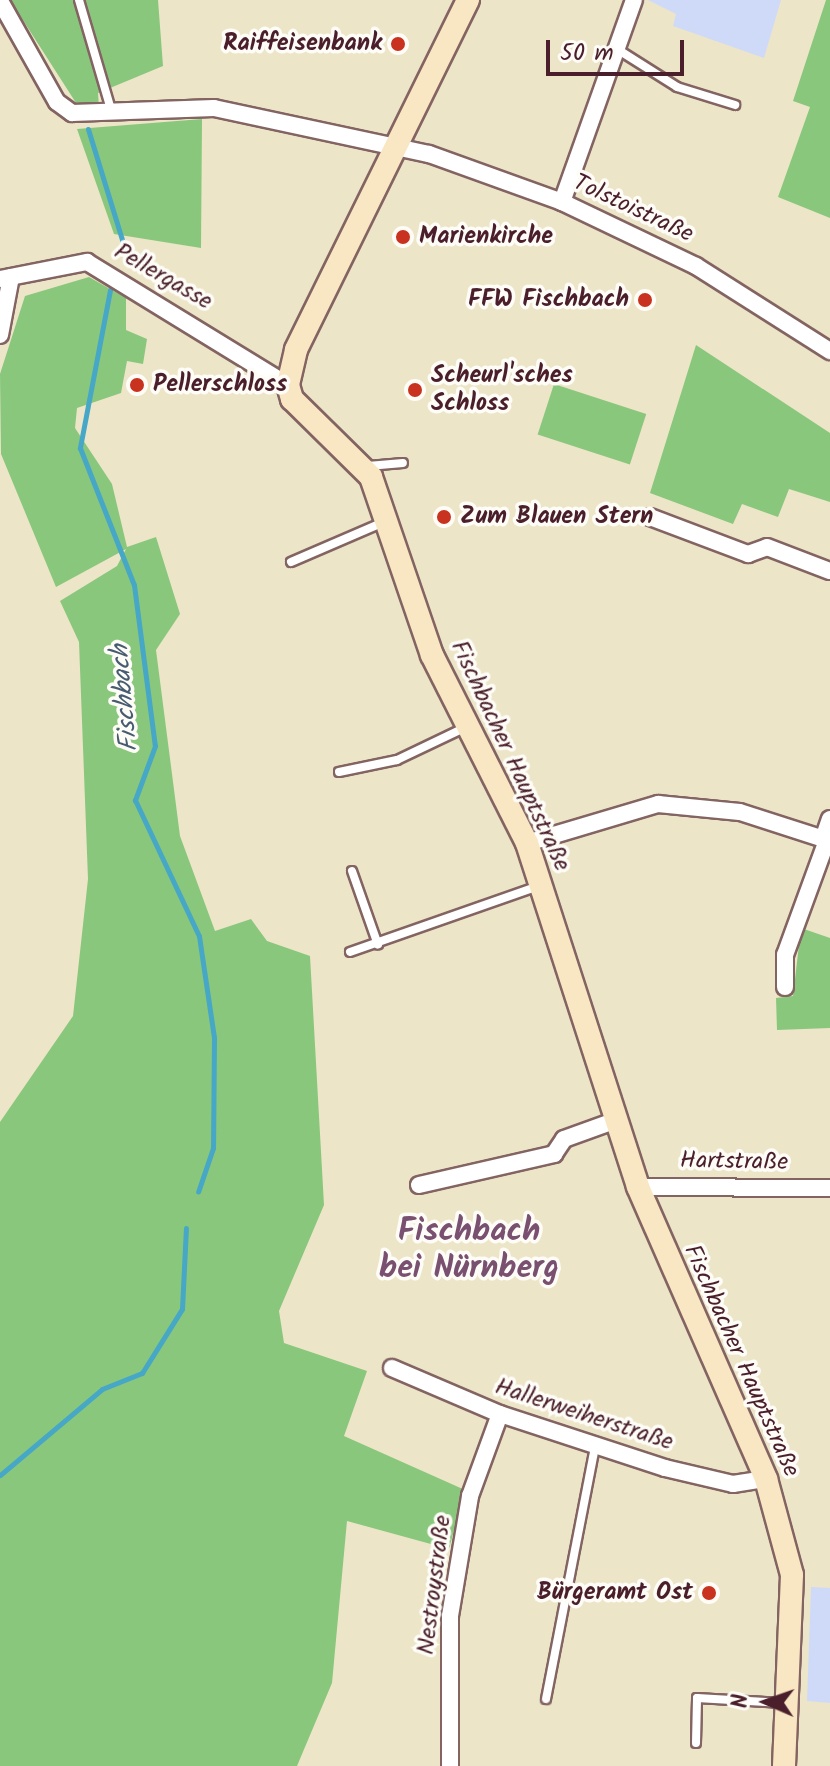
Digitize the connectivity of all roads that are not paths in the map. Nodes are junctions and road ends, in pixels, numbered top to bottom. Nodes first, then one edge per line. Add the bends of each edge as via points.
1 (79, 0) edge
2 (468, 0) edge
3 (634, 0) edge
4 (0, 1) edge
5 (7, 28) edge
6 (616, 48) junction
7 (735, 105) dead end
8 (112, 113) junction
9 (398, 147) junction
10 (562, 202) junction
11 (5, 278) edge
12 (0, 335) edge
13 (830, 351) edge
14 (288, 385) junction
15 (403, 463) dead end
16 (362, 467) junction
17 (650, 517) dead end
18 (387, 520) junction
19 (291, 562) dead end
20 (830, 571) edge
21 (464, 728) junction
22 (339, 772) dead end
23 (830, 819) edge
24 (826, 840) edge
25 (527, 843) junction
26 (352, 871) dead end
27 (542, 885) junction
28 (378, 945) junction
29 (350, 952) dead end
30 (785, 987) dead end
31 (614, 1121) junction
32 (419, 1185) dead end
33 (638, 1187) junction
34 (830, 1188) edge
35 (392, 1368) dead end
36 (500, 1414) junction
37 (595, 1446) junction
38 (766, 1479) junction
39 (546, 1699) dead end
40 (788, 1703) junction
41 (696, 1743) dead end
42 (450, 1766) edge
43 (784, 1766) edge

1 - 8 lane
2 - 9 main road
3 - 6 street
4 - 5 street
5 - 8 street, Tolstoistraße via 57,102 72,113
6 - 7 lane via 677,87
6 - 10 street
8 - 9 street, Tolstoistraße via 214,108
9 - 10 street, Tolstoistraße
9 - 14 main road via 296,350
10 - 13 street, Tolstoistraße via 738,289
11 - 12 street
11 - 14 street, Pellergasse via 87,262
14 - 16 main road, Fischbacher Hauptstraße via 292,399
15 - 16 lane
16 - 18 main road, Fischbacher Hauptstraße
17 - 20 street via 748,554 767,547
18 - 19 lane
18 - 21 main road, Fischbacher Hauptstraße
21 - 22 lane via 397,760
21 - 25 main road, Fischbacher Hauptstraße
23 - 24 street
24 - 25 street via 740,812 658,804
24 - 30 street via 785,955
25 - 27 main road, Fischbacher Hauptstraße
26 - 28 lane
27 - 28 lane
27 - 31 main road, Fischbacher Hauptstraße
28 - 29 lane
31 - 32 street via 564,1139 554,1154
31 - 33 main road, Fischbacher Hauptstraße
33 - 34 street, Hartstraße
33 - 38 main road, Fischbacher Hauptstraße
35 - 36 street, Hallerweiherstraße
36 - 37 street, Hallerweiherstraße
36 - 42 street, Nestroystraße via 470,1496 450,1616
37 - 38 street, Hallerweiherstraße via 733,1484
37 - 39 lane
38 - 40 main road, Fischbacher Hauptstraße via 792,1575
40 - 41 lane via 697,1698
40 - 43 main road, Fischbacher Hauptstraße

